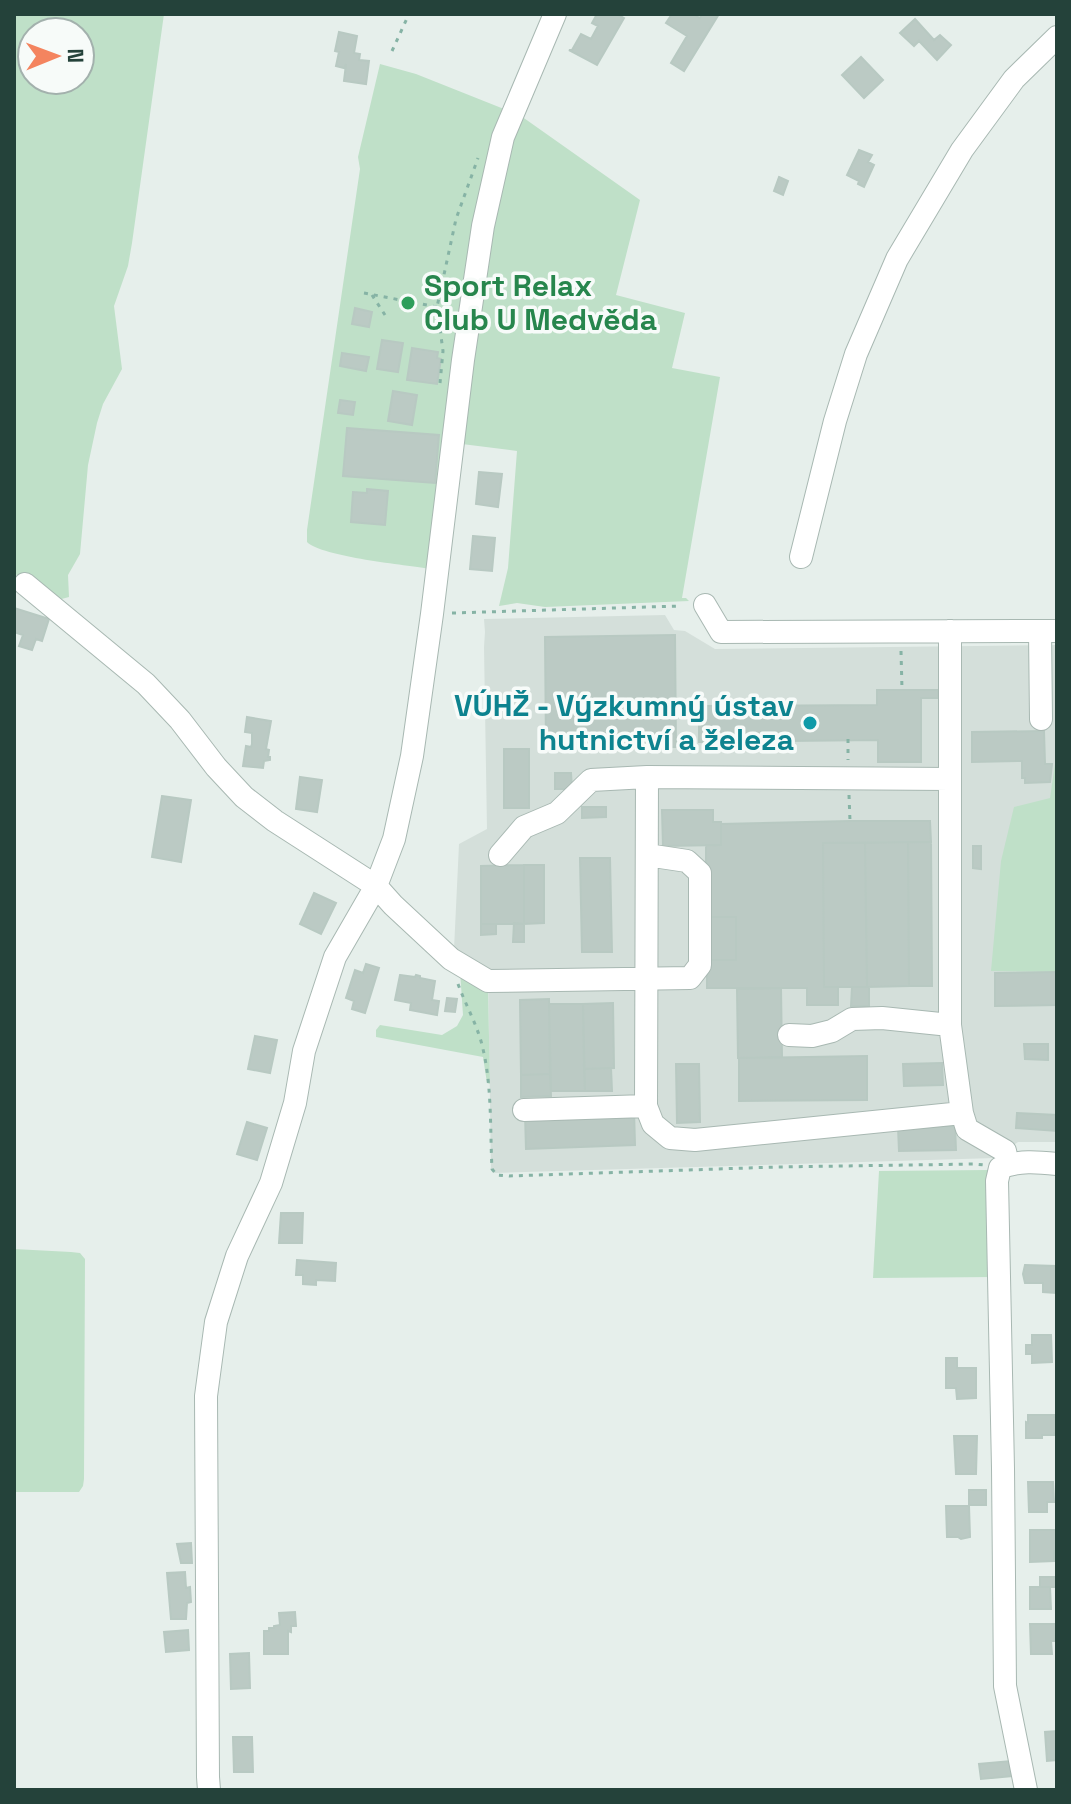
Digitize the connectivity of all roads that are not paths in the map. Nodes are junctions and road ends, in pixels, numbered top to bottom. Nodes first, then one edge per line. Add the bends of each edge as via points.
1 (555, 14) edge
2 (1057, 37) edge
3 (801, 557) dead end
4 (25, 584) dead end
5 (705, 605) dead end
6 (950, 631) junction
7 (1048, 631) edge
8 (1041, 719) dead end
9 (647, 777) junction
10 (950, 779) junction
11 (500, 855) dead end
12 (647, 855) junction
13 (376, 886) junction
14 (646, 979) junction
15 (950, 1025) junction
16 (789, 1035) dead end
17 (646, 1106) junction
18 (524, 1110) dead end
19 (962, 1113) junction
20 (1008, 1164) junction
21 (1057, 1164) edge
22 (209, 1790) edge
23 (1026, 1790) edge

1 - 13 street via 503,137 483,226 412,756 394,839
2 - 3 street via 1014,79 962,150 897,259 856,354
4 - 13 street via 146,684 244,797
5 - 6 street via 721,632
6 - 7 street
6 - 10 street
7 - 8 street
9 - 10 street
9 - 11 street via 591,780 557,813 524,827
9 - 12 street
10 - 15 street
12 - 14 street
12 - 14 street via 687,861 700,873 700,965 690,978
13 - 14 street via 451,959 488,981
13 - 22 street via 335,957 304,1051 271,1183 237,1256 216,1322 206,1396
14 - 17 street
15 - 16 street via 852,1019 832,1031
15 - 19 street
17 - 18 street
17 - 19 street via 653,1124 670,1138 695,1140
19 - 20 street via 967,1129 1005,1151
20 - 21 street
20 - 23 street via 1000,1168 997,1181 1005,1686

